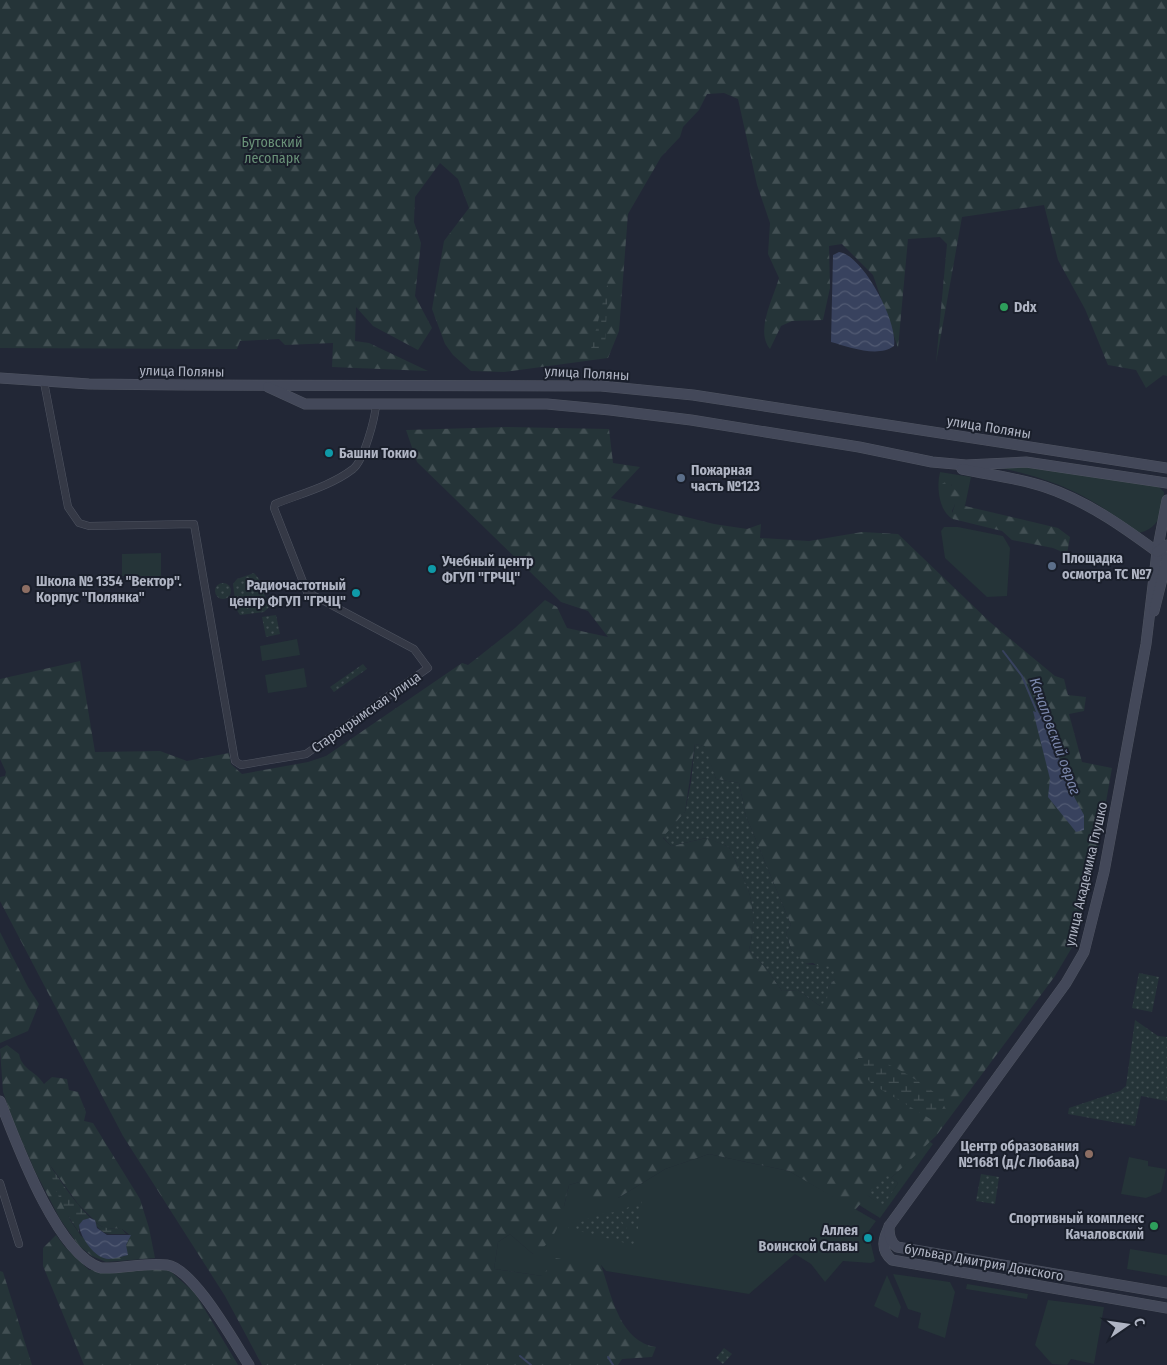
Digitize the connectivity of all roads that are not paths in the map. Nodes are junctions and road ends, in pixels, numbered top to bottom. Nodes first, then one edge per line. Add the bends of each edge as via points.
1 (0, 378) edge
2 (44, 382) junction
3 (264, 386) junction
4 (376, 404) junction
5 (932, 462) junction
6 (1166, 469) edge
7 (1162, 482) edge
8 (1167, 500) edge
9 (1167, 545) edge
10 (1157, 552) junction
11 (1167, 559) edge
12 (1164, 581) edge
13 (1148, 629) junction
14 (0, 1101) edge
15 (0, 1183) edge
16 (890, 1225) junction
17 (19, 1244) dead end
18 (911, 1250) junction
19 (888, 1257) junction
20 (1167, 1294) edge
21 (1167, 1308) edge
22 (249, 1365) edge

1 - 2 street, улица Поляны
2 - 3 street, улица Поляны
2 - 4 street, Старокрымская улица via 68,507 79,523 89,526 194,524 234,761 241,766 306,754 428,668 414,649 306,592 274,508 275,504 355,468 370,434
3 - 4 street via 305,404
3 - 6 street, улица Поляны via 551,384 648,390
4 - 5 street via 547,404 610,410 691,420
5 - 7 street via 966,465 1026,462
5 - 10 street via 1020,480 1063,494 1106,516
7 - 8 street
8 - 10 street, улица Академика Глушко
9 - 10 street
10 - 11 street
10 - 13 street, улица Академика Глушко
11 - 12 street
12 - 13 street
13 - 16 street, улица Академика Глушко via 1107,855 1084,952 1060,991
14 - 22 street via 33,1179 66,1237 81,1256 101,1268 160,1264 179,1269 196,1285
15 - 17 street
16 - 18 street, бульвар Дмитрия Донского via 892,1244
16 - 19 street, бульвар Дмитрия Донского via 883,1241
18 - 19 street
18 - 20 street, бульвар Дмитрия Донского
19 - 21 street, бульвар Дмитрия Донского via 965,1274

